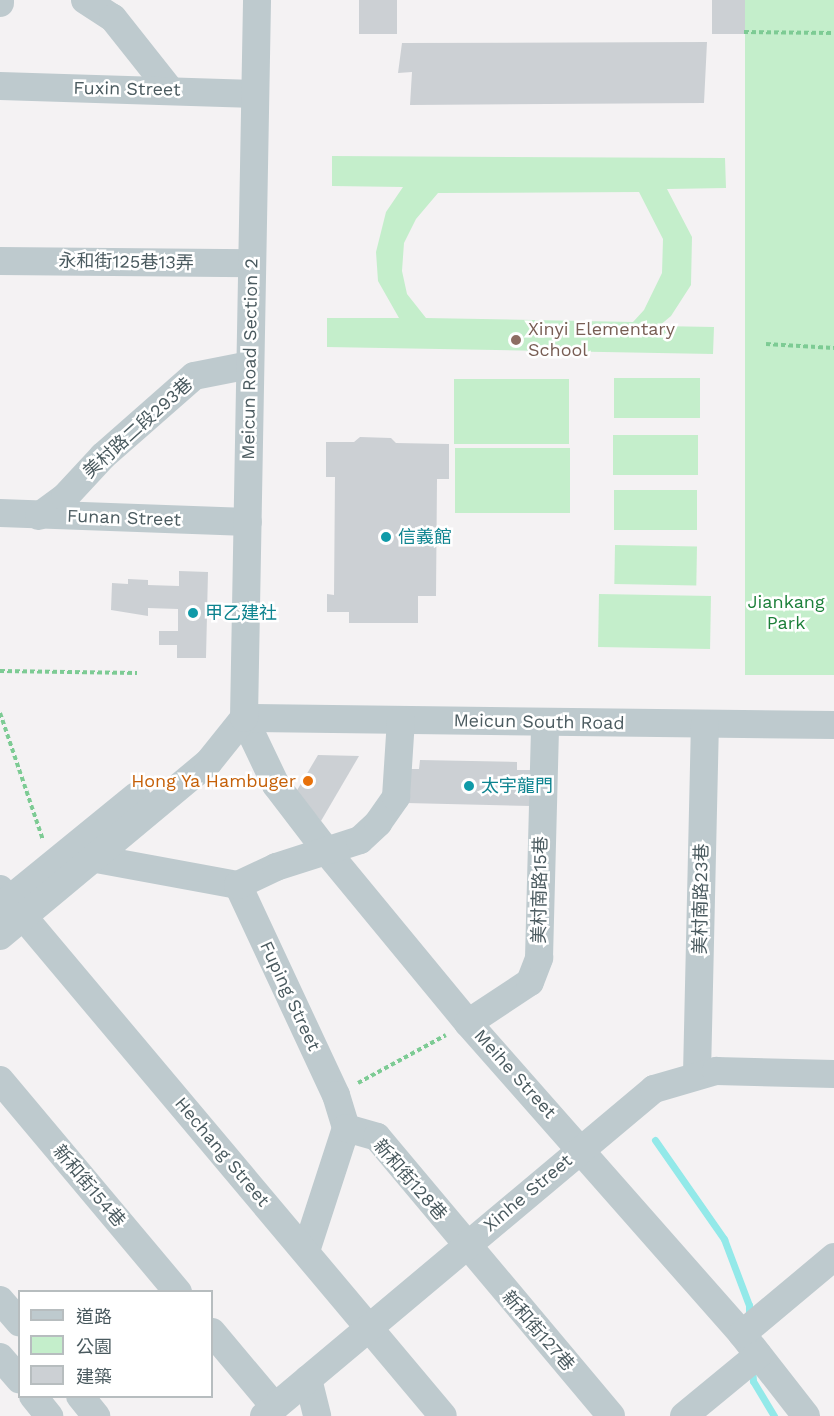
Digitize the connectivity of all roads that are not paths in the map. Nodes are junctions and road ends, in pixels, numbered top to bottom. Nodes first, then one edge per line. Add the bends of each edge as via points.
1 (85, 0) edge
2 (257, 0) edge
3 (0, 86) edge
4 (170, 90) junction
5 (255, 94) junction
6 (0, 261) edge
7 (252, 263) junction
8 (250, 365) junction
9 (0, 513) edge
10 (39, 516) junction
11 (248, 522) junction
12 (244, 718) junction
13 (401, 720) junction
14 (544, 722) junction
15 (705, 724) junction
16 (834, 725) edge
17 (328, 853) junction
18 (91, 858) junction
19 (238, 885) junction
20 (8, 903) edge
21 (0, 936) edge
22 (468, 1023) junction
23 (697, 1074) junction
24 (834, 1074) edge
25 (0, 1080) edge
26 (346, 1128) junction
27 (581, 1147) junction
28 (465, 1246) junction
29 (306, 1251) junction
30 (834, 1257) edge
31 (176, 1290) edge
32 (0, 1300) edge
33 (18, 1321) edge
34 (370, 1327) junction
35 (213, 1333) edge
36 (750, 1345) junction
37 (0, 1357) edge
38 (18, 1378) edge
39 (308, 1379) junction
40 (35, 1398) edge
41 (82, 1398) edge
42 (269, 1412) edge
43 (49, 1416) edge
44 (96, 1416) edge
45 (317, 1416) edge
46 (443, 1416) edge
47 (611, 1416) edge
48 (684, 1416) edge
49 (806, 1416) edge

1 - 4 street via 114,18
2 - 5 street, Meicun Road Section 2
3 - 4 street, Fuxin Street
4 - 5 street, Fuxin Street
5 - 7 street, Meicun Road Section 2
6 - 7 street, 永和街125巷13弄
7 - 8 street, Meicun Road Section 2
8 - 10 street, 美村路二段293巷 via 194,376 103,456 65,497
8 - 11 street, Meicun Road Section 2
9 - 10 street, Funan Street
10 - 11 street, Funan Street
11 - 12 street, Meicun Road Section 2
12 - 13 street, Meicun South Road
12 - 17 street, Meihe Street via 276,785
12 - 18 street via 208,763
12 - 20 street via 193,750
13 - 14 street, Meicun South Road
13 - 17 street via 396,797 360,840
14 - 15 street, Meicun South Road
14 - 22 street, 美村南路15巷 via 539,958 530,982
15 - 16 street, Meicun South Road
15 - 23 street, 美村南路23巷
17 - 19 street via 276,867
17 - 22 street, Meihe Street
18 - 19 street
18 - 20 street
19 - 26 street, Fuping Street via 336,1095
20 - 21 street
20 - 29 street, Hechang Street
22 - 27 street, Meihe Street
23 - 24 street, Xinhe Street
23 - 27 street, Xinhe Street via 654,1089
25 - 31 street, 新和街154巷
26 - 28 street, 新和街128巷 via 377,1137
26 - 29 street
27 - 28 street, Xinhe Street
27 - 36 street, Meihe Street
28 - 34 street, Xinhe Street
28 - 47 street, 新和街127巷
29 - 34 street, Hechang Street
30 - 36 street
32 - 33 street
34 - 39 street, Xinhe Street
34 - 46 street, Hechang Street
35 - 42 street
36 - 48 street
36 - 49 street, Meihe Street
37 - 38 street
39 - 42 street, Xinhe Street
39 - 45 street
40 - 43 street
41 - 44 street

